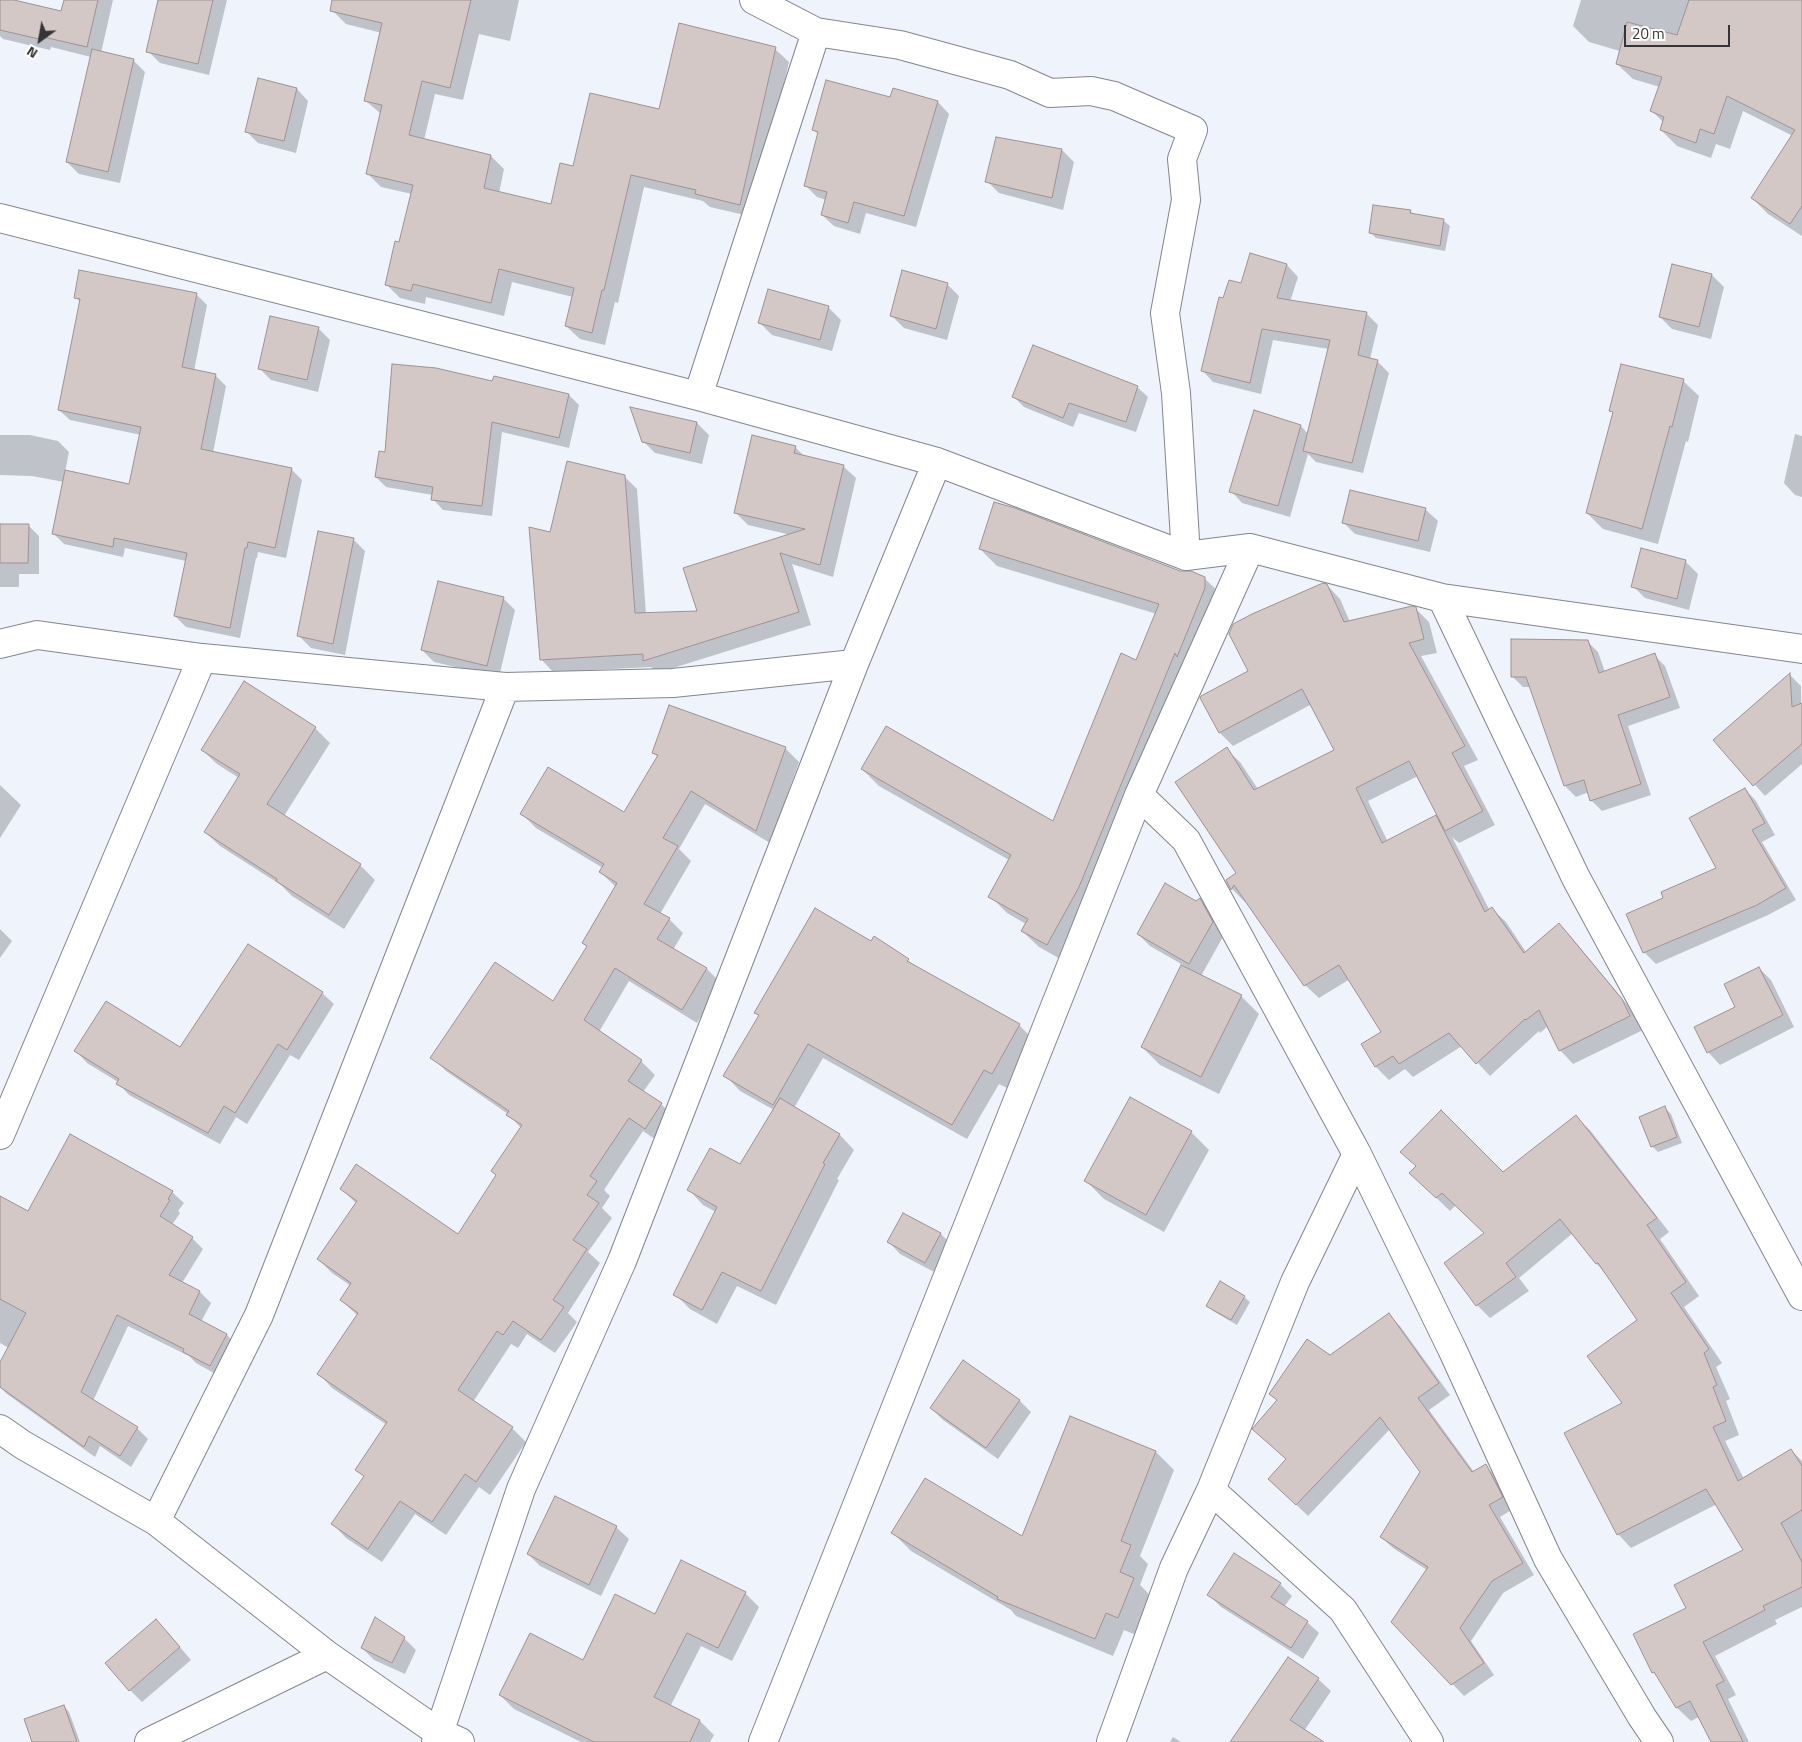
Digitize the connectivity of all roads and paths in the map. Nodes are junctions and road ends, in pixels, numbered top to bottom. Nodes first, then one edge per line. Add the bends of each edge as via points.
1 (754, 0) edge
2 (816, 32) junction
3 (0, 218) edge
4 (698, 396) junction
5 (937, 462) junction
6 (1250, 548) junction
7 (1186, 556) junction
8 (1442, 598) junction
9 (0, 644) edge
10 (1802, 649) edge
11 (202, 658) junction
12 (854, 664) junction
13 (505, 688) junction
14 (1139, 795) junction
15 (0, 1134) edge
16 (1357, 1154) junction
17 (1802, 1296) edge
18 (0, 1428) edge
19 (12, 1450) edge
20 (1211, 1490) junction
21 (156, 1521) junction
22 (326, 1656) junction
23 (445, 1739) edge
24 (149, 1742) edge
25 (764, 1742) edge
26 (1111, 1742) edge
27 (1429, 1742) edge
28 (1659, 1742) edge

1 - 2 street
2 - 4 street
2 - 7 street via 900,45 1010,75 1050,93 1091,91 1114,96 1193,130 1182,159 1186,200 1166,313 1176,393
3 - 4 street
4 - 5 street
5 - 7 street
5 - 12 street
6 - 7 street
6 - 8 street
6 - 14 street
8 - 10 street
8 - 17 street via 1576,878
9 - 11 street via 37,636
11 - 13 street
11 - 15 street
12 - 13 street via 673,683
12 - 23 street via 622,1261 521,1489
13 - 21 street via 260,1315
14 - 16 street via 1186,840
14 - 25 street
16 - 20 street via 1295,1282
16 - 28 street via 1456,1357 1548,1559
18 - 19 street
19 - 21 street
20 - 26 street via 1174,1568
20 - 27 street via 1343,1610
21 - 22 street
22 - 23 street
22 - 24 street

